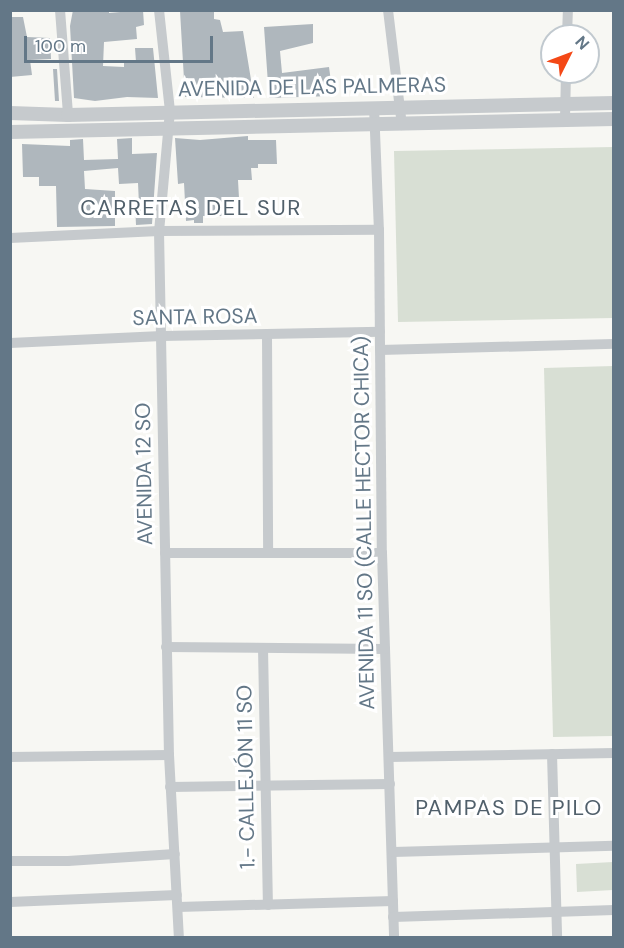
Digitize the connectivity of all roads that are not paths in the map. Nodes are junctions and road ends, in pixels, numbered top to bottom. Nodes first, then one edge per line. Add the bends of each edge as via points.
1 (60, 10) edge
2 (159, 10) edge
3 (388, 10) edge
4 (566, 84) edge
5 (614, 103) edge
6 (565, 104) junction
7 (374, 107) junction
8 (400, 108) junction
9 (170, 111) junction
10 (10, 113) edge
11 (68, 115) junction
12 (614, 119) edge
13 (565, 120) junction
14 (402, 125) junction
15 (375, 126) junction
16 (168, 128) junction
17 (10, 132) edge
18 (379, 230) junction
19 (159, 231) junction
20 (10, 238) edge
21 (380, 332) junction
22 (267, 335) junction
23 (162, 336) junction
24 (10, 342) edge
25 (614, 344) edge
26 (380, 350) junction
27 (268, 552) junction
28 (165, 553) junction
29 (382, 554) junction
30 (166, 647) junction
31 (263, 648) junction
32 (385, 649) junction
33 (614, 753) edge
34 (552, 754) junction
35 (169, 755) junction
36 (10, 757) edge
37 (389, 757) junction
38 (390, 784) junction
39 (264, 785) junction
40 (171, 787) junction
41 (614, 846) edge
42 (556, 847) junction
43 (393, 852) junction
44 (175, 854) junction
45 (10, 861) edge
46 (178, 901) junction
47 (10, 902) edge
48 (393, 902) junction
49 (268, 905) junction
50 (614, 910) edge
51 (556, 911) junction
52 (393, 917) junction
53 (179, 938) edge
54 (394, 938) edge
55 (557, 938) edge

1 - 11 street
2 - 9 street, AVENIDA 12 SO
3 - 8 street
4 - 6 street
5 - 6 street, AVENIDA DE LAS PALMERAS
6 - 8 street, AVENIDA DE LAS PALMERAS
6 - 13 street
7 - 8 street, AVENIDA DE LAS PALMERAS
7 - 9 street, AVENIDA DE LAS PALMERAS
7 - 15 street, AVENIDA 11 SO (CALLE HECTOR CHICA)
8 - 14 street
9 - 11 street, AVENIDA DE LAS PALMERAS
9 - 16 street, AVENIDA 12 SO
10 - 11 street, AVENIDA DE LAS PALMERAS
12 - 13 street, AVENIDA DE LAS PALMERAS
13 - 14 street, AVENIDA DE LAS PALMERAS
14 - 15 street, AVENIDA DE LAS PALMERAS
15 - 16 street, AVENIDA DE LAS PALMERAS
15 - 18 street, AVENIDA 11 SO (CALLE HECTOR CHICA)
16 - 17 street, AVENIDA DE LAS PALMERAS
16 - 19 street, AVENIDA 12 SO
18 - 19 street
18 - 21 street, AVENIDA 11 SO (CALLE HECTOR CHICA)
19 - 20 street
19 - 23 street, AVENIDA 12 SO
21 - 22 street, SANTA ROSA
21 - 26 street, AVENIDA 11 SO (CALLE HECTOR CHICA)
22 - 23 street, SANTA ROSA
22 - 27 street
23 - 24 street, SANTA ROSA
23 - 28 street, AVENIDA 12 SO
25 - 26 street
26 - 29 street, AVENIDA 11 SO (CALLE HECTOR CHICA)
27 - 28 street
27 - 29 street
28 - 30 street, AVENIDA 12 SO
29 - 32 street, AVENIDA 11 SO (CALLE HECTOR CHICA)
30 - 31 street
30 - 35 street, AVENIDA 12 SO
31 - 32 street
31 - 39 street, 1.- CALLEJÓN 11 SO
32 - 37 street, AVENIDA 11 SO (CALLE HECTOR CHICA)
33 - 34 street
34 - 37 street
34 - 42 street
35 - 36 street
35 - 40 street, AVENIDA 12 SO
37 - 38 street, AVENIDA 11 SO (CALLE HECTOR CHICA)
38 - 39 street
38 - 43 street, AVENIDA 11 SO (CALLE HECTOR CHICA)
39 - 40 street
39 - 49 street, 1.- CALLEJÓN 11 SO
40 - 44 street, AVENIDA 12 SO
41 - 42 street
42 - 43 street
42 - 51 street
43 - 48 street, AVENIDA 11 SO (CALLE HECTOR CHICA)
44 - 45 street
44 - 46 street, AVENIDA 12 SO
46 - 47 street
46 - 49 street
46 - 53 street, AVENIDA 12 SO
48 - 49 street
48 - 52 street, AVENIDA 11 SO (CALLE HECTOR CHICA)
50 - 51 street
51 - 52 street
51 - 55 street
52 - 54 street, AVENIDA 11 SO (CALLE HECTOR CHICA)

